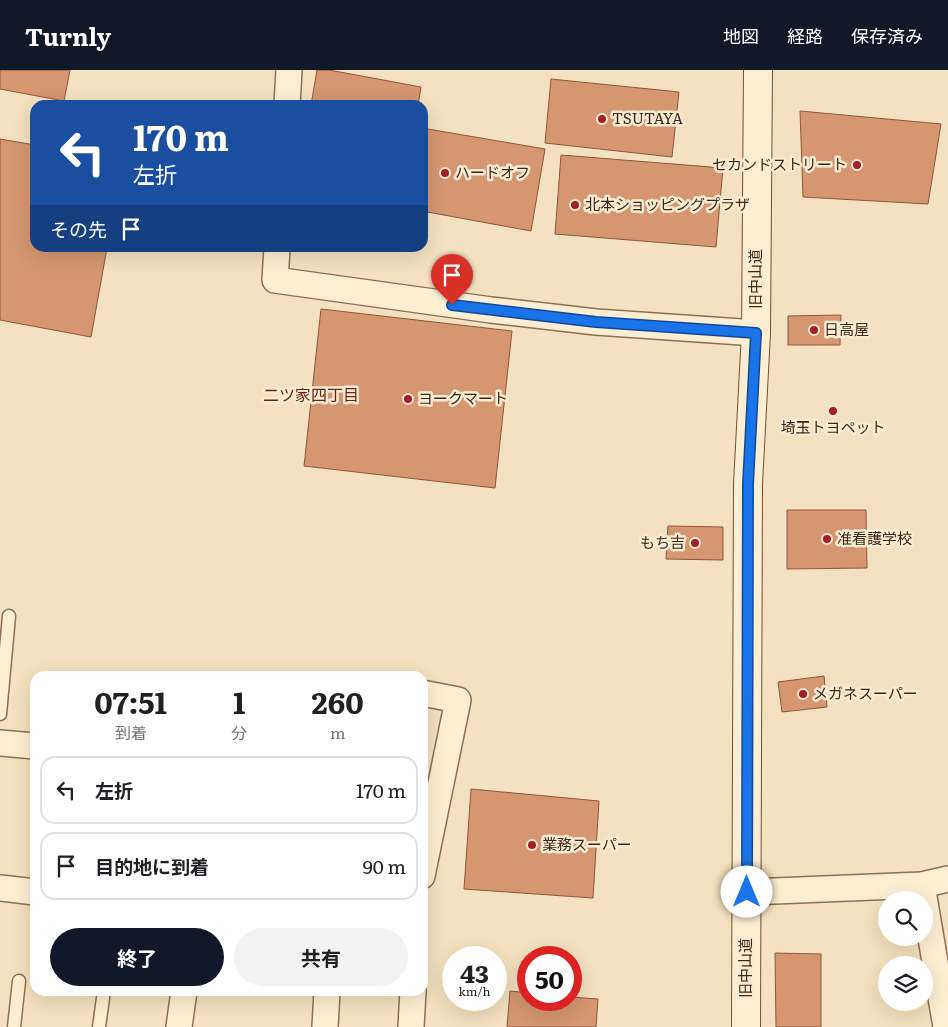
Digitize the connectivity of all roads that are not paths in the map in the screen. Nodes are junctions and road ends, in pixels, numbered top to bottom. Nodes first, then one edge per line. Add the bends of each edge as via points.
1 (289, 70) edge
2 (758, 70) edge
3 (287, 100) edge
4 (277, 252) edge
5 (756, 333) junction
6 (9, 616) dead end
7 (428, 694) edge
8 (0, 714) edge
9 (0, 743) edge
10 (30, 746) edge
11 (428, 847) edge
12 (948, 879) edge
13 (922, 885) junction
14 (0, 888) edge
15 (30, 891) edge
16 (747, 892) junction
17 (19, 981) dead end
18 (103, 996) edge
19 (183, 996) edge
20 (327, 996) edge
21 (414, 996) edge
22 (14, 1027) edge
23 (99, 1027) edge
24 (179, 1027) edge
25 (325, 1027) edge
26 (411, 1027) edge
27 (746, 1027) edge
28 (946, 1027) edge

1 - 3 street
2 - 5 main road, 旧中山道
4 - 5 street via 275,280 596,322
5 - 16 main road, 旧中山道 via 748,484
6 - 8 lane
7 - 11 street via 458,700
9 - 10 street
12 - 13 street
13 - 16 street
13 - 28 street
14 - 15 street
16 - 27 main road, 旧中山道
17 - 22 lane
18 - 23 lane
19 - 24 street
20 - 25 street
21 - 26 street

